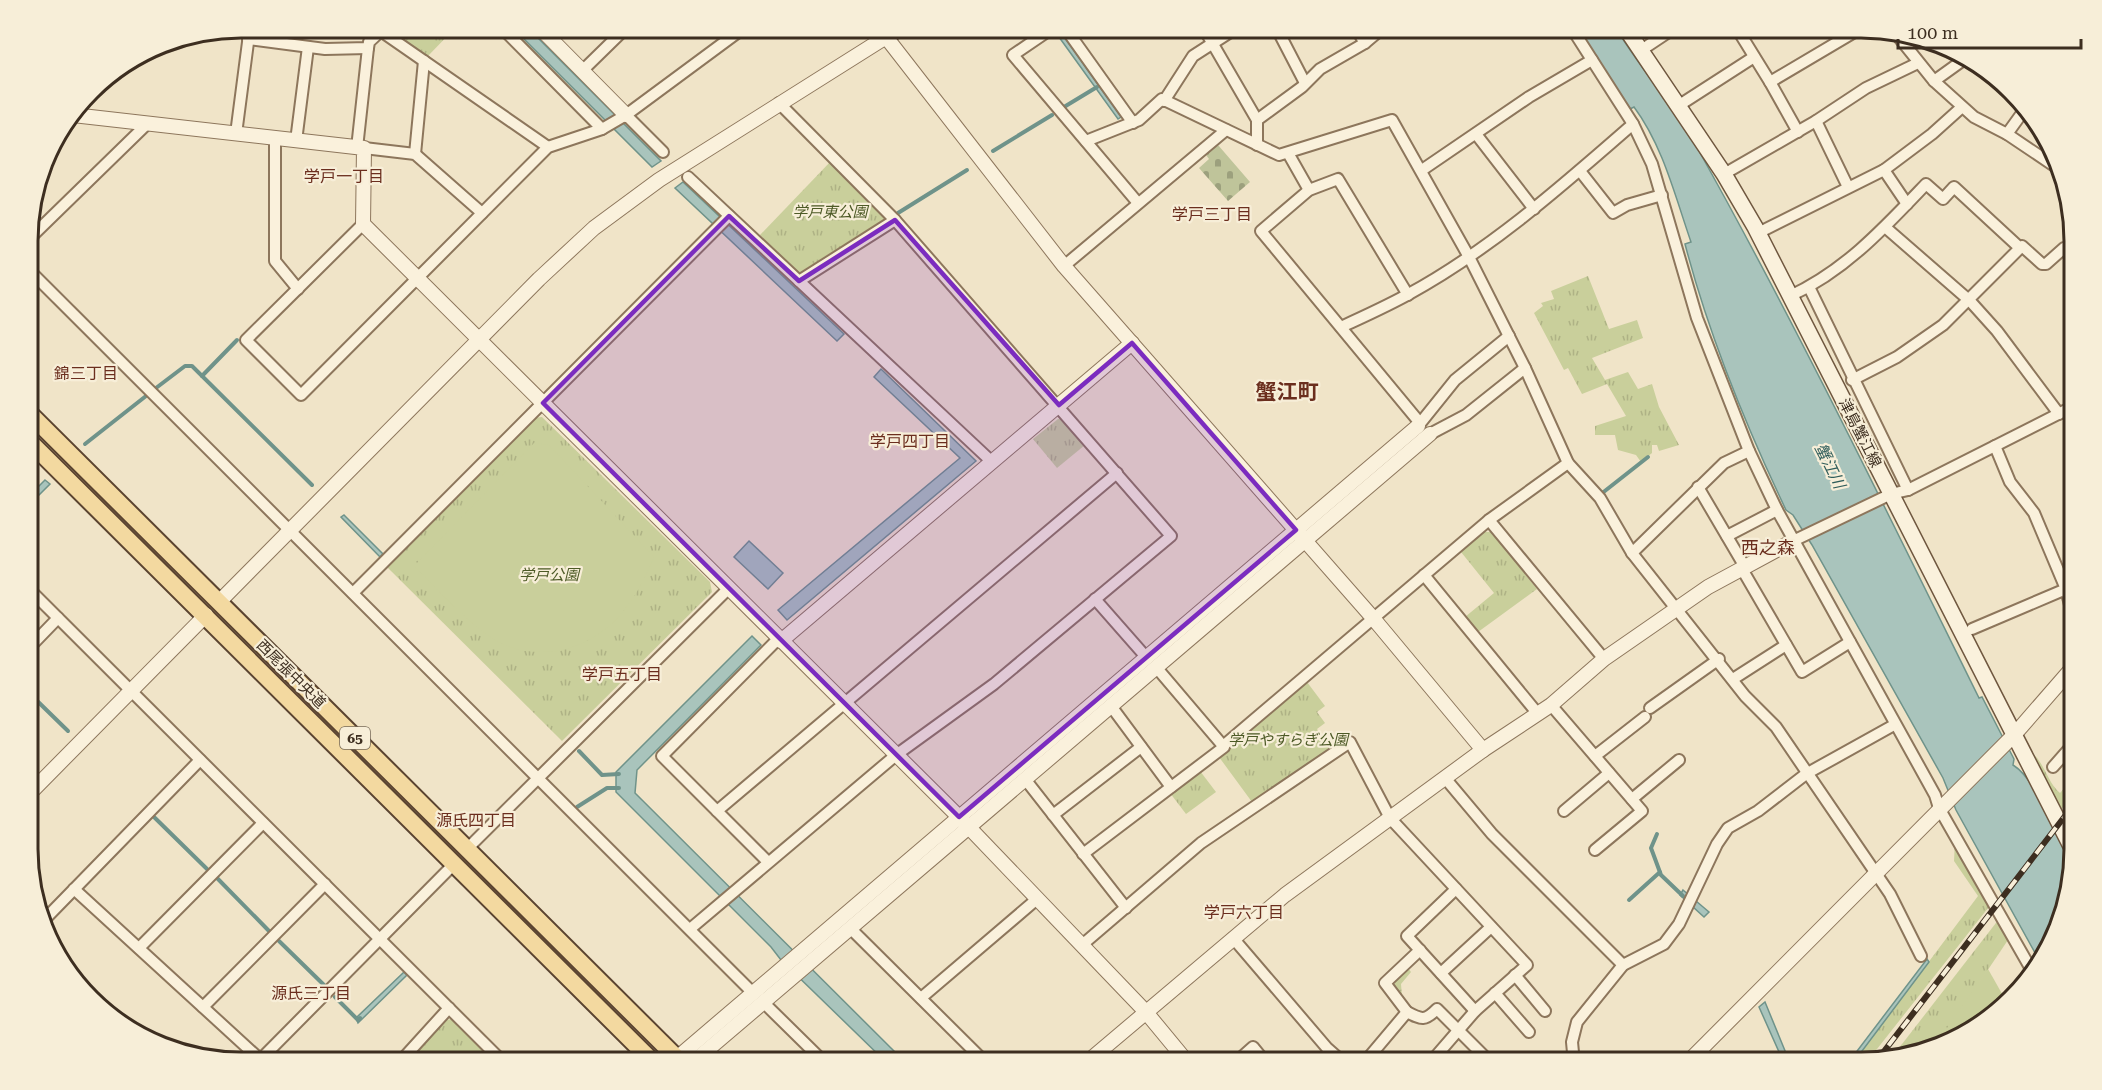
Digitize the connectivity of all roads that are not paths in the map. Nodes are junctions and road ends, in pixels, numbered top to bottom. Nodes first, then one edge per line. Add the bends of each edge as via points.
1 (372, 38) edge
2 (393, 38) edge
3 (512, 38) edge
4 (550, 38) edge
5 (616, 38) edge
6 (730, 38) edge
7 (873, 38) edge
8 (887, 38) edge
9 (1038, 38) edge
10 (1072, 38) edge
11 (1208, 38) edge
12 (1219, 38) edge
13 (1282, 38) edge
14 (1362, 38) edge
15 (1371, 38) edge
16 (1578, 38) edge
17 (1632, 38) edge
18 (1660, 38) edge
19 (1743, 38) edge
20 (1844, 38) edge
21 (248, 39) joint
22 (1903, 41) edge
23 (1211, 43) junction
24 (1365, 43) junction
25 (308, 47) junction
26 (368, 48) junction
27 (1641, 51) junction
28 (1754, 57) junction
29 (1592, 60) junction
30 (424, 61) junction
31 (1918, 63) junction
32 (1959, 63) edge
33 (582, 71) junction
34 (1304, 81) junction
35 (1934, 81) junction
36 (1770, 82) junction
37 (1164, 101) junction
38 (779, 103) junction
39 (1678, 106) junction
40 (1962, 107) junction
41 (81, 116) edge
42 (2020, 116) edge
43 (623, 117) junction
44 (1257, 120) junction
45 (1816, 122) junction
46 (1132, 123) junction
47 (147, 124) junction
48 (1633, 124) junction
49 (605, 127) junction
50 (1226, 130) junction
51 (1798, 132) junction
52 (236, 134) junction
53 (1476, 134) junction
54 (2007, 135) junction
55 (275, 138) junction
56 (296, 141) junction
57 (1086, 141) junction
58 (1257, 145) junction
59 (548, 147) junction
60 (361, 148) junction
61 (663, 152) dead end
62 (1288, 153) junction
63 (415, 154) junction
64 (2049, 162) edge
65 (1422, 170) junction
66 (1884, 170) junction
67 (1580, 171) junction
68 (1725, 174) junction
69 (688, 177) dead end
70 (1848, 188) junction
71 (1309, 190) junction
72 (1662, 195) junction
73 (1138, 203) junction
74 (1907, 204) junction
75 (1534, 209) junction
76 (482, 213) junction
77 (727, 218) junction
78 (895, 220) junction
79 (363, 224) junction
80 (1885, 227) junction
81 (38, 229) edge
82 (1758, 232) junction
83 (2020, 248) junction
84 (2064, 248) edge
85 (1468, 257) junction
86 (1064, 266) junction
87 (417, 278) junction
88 (38, 279) edge
89 (799, 281) junction
90 (1809, 287) junction
91 (298, 289) junction
92 (1408, 295) junction
93 (1790, 296) junction
94 (1970, 301) junction
95 (1341, 327) junction
96 (1509, 336) junction
97 (480, 340) junction
98 (1132, 343) junction
99 (1525, 368) junction
100 (1852, 380) junction
101 (543, 403) junction
102 (1059, 405) junction
103 (2064, 411) edge
104 (2059, 414) junction
105 (38, 422) edge
106 (1422, 428) junction
107 (1995, 446) junction
108 (38, 450) edge
109 (1749, 451) junction
110 (991, 462) junction
111 (1568, 463) junction
112 (1117, 473) junction
113 (1698, 487) junction
114 (1908, 490) junction
115 (1889, 495) junction
116 (1777, 510) junction
117 (1489, 520) junction
118 (290, 529) junction
119 (1301, 535) junction
120 (1727, 536) junction
121 (1797, 539) junction
122 (1632, 553) junction
123 (1744, 568) junction
124 (1424, 575) junction
125 (2064, 583) edge
126 (729, 588) junction
127 (2064, 590) edge
128 (353, 593) junction
129 (38, 598) edge
130 (1095, 599) junction
131 (219, 602) junction
132 (1677, 607) junction
133 (206, 615) junction
134 (58, 618) junction
135 (1373, 618) junction
136 (1972, 629) dead end
137 (38, 639) edge
138 (780, 640) junction
139 (1850, 642) junction
140 (1786, 645) junction
141 (1719, 659) junction
142 (1604, 660) junction
143 (1151, 662) junction
144 (2064, 677) edge
145 (1733, 679) junction
146 (131, 691) junction
147 (845, 704) junction
148 (1551, 705) junction
149 (1111, 706) junction
150 (1539, 714) junction
151 (1894, 725) junction
152 (2011, 738) junction
153 (1223, 746) junction
154 (1141, 747) junction
155 (1483, 750) junction
156 (2064, 754) edge
157 (896, 755) junction
158 (1594, 756) junction
159 (200, 760) junction
160 (1679, 760) dead end
161 (2053, 767) dead end
162 (1609, 773) junction
163 (1806, 774) junction
164 (539, 777) junction
165 (1445, 778) junction
166 (1024, 779) junction
167 (38, 785) edge
168 (1172, 787) junction
169 (1632, 799) junction
170 (1942, 805) junction
171 (717, 811) junction
172 (1564, 811) dead end
173 (1053, 815) junction
174 (1390, 819) junction
175 (963, 822) junction
176 (263, 823) junction
177 (2064, 834) edge
178 (467, 849) junction
179 (1595, 850) dead end
180 (1083, 854) junction
181 (768, 862) junction
182 (455, 863) junction
183 (1875, 872) junction
184 (325, 884) junction
185 (74, 889) junction
186 (1456, 889) junction
187 (1037, 899) junction
188 (1126, 908) junction
189 (49, 915) edge
190 (1491, 927) junction
191 (850, 928) junction
192 (690, 929) junction
193 (1233, 938) junction
194 (380, 939) junction
195 (1082, 945) junction
196 (139, 948) junction
197 (1420, 950) junction
198 (1922, 956) dead end
199 (805, 958) junction
200 (2028, 964) edge
201 (1623, 965) junction
202 (1441, 973) junction
203 (1515, 975) junction
204 (1495, 993) junction
205 (758, 997) junction
206 (921, 998) junction
207 (203, 1007) junction
208 (449, 1008) junction
209 (1145, 1011) junction
210 (1475, 1011) junction
211 (1545, 1011) dead end
212 (1407, 1012) junction
213 (1457, 1032) junction
214 (1529, 1032) dead end
215 (250, 1052) edge
216 (271, 1052) edge
217 (409, 1052) edge
218 (493, 1052) edge
219 (643, 1052) edge
220 (671, 1052) edge
221 (693, 1052) edge
222 (814, 1052) edge
223 (975, 1052) edge
224 (1098, 1052) edge
225 (1179, 1052) edge
226 (1332, 1052) edge
227 (1373, 1052) edge
228 (1440, 1052) edge
229 (1479, 1052) edge
230 (1573, 1052) edge
231 (1698, 1052) edge

1 - 26 street
2 - 30 street
3 - 49 street
4 - 33 street
5 - 33 street
6 - 43 street
7 - 38 street
8 - 86 street
9 - 57 street via 1013,55
10 - 46 street
11 - 23 street
12 - 23 street
13 - 34 street
14 - 24 street
15 - 24 street
16 - 29 street
17 - 27 main road, 津島蟹江線
18 - 27 street
19 - 28 street
20 - 36 street
21 - 25 street
21 - 52 street
22 - 31 street
23 - 37 street via 1193,56
23 - 44 street
24 - 34 street
25 - 26 street
25 - 56 street
26 - 60 street
27 - 39 main road, 津島蟹江線
28 - 36 street
28 - 39 street
29 - 48 street
29 - 53 street
30 - 59 street
30 - 63 street
31 - 35 street
31 - 45 street via 1866,88
32 - 35 street
33 - 43 street
34 - 44 street via 1302,87
35 - 40 street
36 - 51 street
37 - 46 street
37 - 50 street
38 - 78 street
38 - 97 street via 659,180 594,228
39 - 68 main road, 津島蟹江線
40 - 54 street
40 - 66 street
41 - 47 street
42 - 54 street
43 - 49 street
43 - 61 street
44 - 58 street
45 - 51 street
45 - 70 street
46 - 57 street
47 - 52 street
47 - 81 street
48 - 67 street
48 - 72 street
49 - 59 street
50 - 58 street
50 - 73 street
51 - 68 street
52 - 55 street
53 - 65 street
53 - 75 street
54 - 64 street
55 - 56 street
55 - 91 street via 275,261
56 - 60 street
57 - 73 street
58 - 62 street via 1279,155
59 - 76 street
60 - 63 street
60 - 79 street
62 - 65 street via 1392,120
62 - 71 street
63 - 76 street
65 - 85 street
66 - 70 street
66 - 74 street
67 - 72 street via 1613,213
67 - 75 street
68 - 82 main road, 津島蟹江線
69 - 77 street
70 - 82 street
71 - 92 street via 1338,179
71 - 95 street via 1261,231
72 - 109 street via 1697,318
73 - 86 street
74 - 80 street
74 - 83 street via 1926,184 1943,198 1954,186
75 - 85 street
76 - 87 street
77 - 89 street
77 - 101 street
78 - 89 street
78 - 102 street
79 - 87 street
79 - 91 street
80 - 90 street
80 - 94 street
82 - 93 main road, 津島蟹江線
83 - 84 street via 2042,264
83 - 94 street
85 - 92 street
85 - 96 street
86 - 98 street
87 - 91 street via 301,395 246,340
87 - 97 street
88 - 118 street
89 - 110 street
90 - 93 street
90 - 100 street
92 - 95 street
93 - 115 main road, 津島蟹江線
94 - 100 street via 1897,357
94 - 104 street
95 - 106 street
96 - 99 street
96 - 106 street via 1455,380
97 - 101 street
97 - 118 street
98 - 102 street
98 - 119 street
99 - 106 street via 1466,415
99 - 111 street
100 - 114 street
101 - 126 street
101 - 128 street
102 - 110 street
102 - 112 street
103 - 104 street
104 - 107 street
105 - 131 main road, 西尾張中央道 / 65
106 - 119 street
107 - 114 street
107 - 125 street via 2010,482 2034,513
108 - 133 main road, 西尾張中央道 / 65
109 - 113 street via 1724,463
109 - 116 street
110 - 138 street
111 - 117 street
111 - 122 street via 1600,498
112 - 130 street via 1171,536
112 - 147 street
113 - 120 street
113 - 122 street
114 - 115 street
115 - 121 street
115 - 152 main road, 津島蟹江線
116 - 120 street
116 - 121 street
117 - 124 street
117 - 142 street
118 - 128 street
118 - 131 street
119 - 135 street
119 - 143 street
120 - 123 street
121 - 123 street
121 - 139 street
122 - 132 street
123 - 132 street
123 - 140 street
124 - 135 street
124 - 150 street
126 - 138 street
126 - 164 street
127 - 136 street
128 - 164 street
129 - 134 street
130 - 143 street
130 - 157 street via 994,684
131 - 178 main road, 西尾張中央道 / 65
132 - 141 street
132 - 142 street
133 - 146 street
133 - 182 main road, 西尾張中央道 / 65
134 - 137 street
134 - 146 street
135 - 153 street
135 - 155 street
138 - 147 street
138 - 171 street via 662,756
139 - 140 street via 1802,672
139 - 151 street
140 - 145 street
141 - 145 street
141 - 158 street
142 - 148 street
143 - 149 street
143 - 153 street
143 - 175 street
144 - 152 street
145 - 163 street via 1776,727
146 - 159 street
146 - 167 street
147 - 157 street
147 - 171 street
148 - 150 street
148 - 158 street
149 - 154 street
149 - 166 street
150 - 155 street
151 - 163 street
151 - 170 street
152 - 170 street
152 - 177 main road, 津島蟹江線
153 - 168 street
154 - 168 street
154 - 173 street
155 - 165 street
156 - 161 street
157 - 175 street
157 - 181 street
158 - 162 street
159 - 176 street
159 - 185 street
160 - 169 street
162 - 169 street
162 - 172 street
163 - 183 street
163 - 201 street via 1758,812 1728,828 1664,944
164 - 178 street
164 - 192 street
165 - 174 street
165 - 201 street via 1492,834
166 - 173 street
166 - 175 street
168 - 180 street
169 - 179 street via 1642,811
170 - 183 street
170 - 200 street
171 - 181 street
173 - 180 street
174 - 186 street
174 - 188 street via 1350,742 1201,843
174 - 193 street
175 - 187 street
175 - 191 street
175 - 199 street
176 - 184 street
176 - 196 street
178 - 220 main road, 西尾張中央道 / 65
180 - 188 street
181 - 192 street
182 - 194 street
182 - 219 main road, 西尾張中央道 / 65
183 - 198 street
183 - 231 street
184 - 194 street
184 - 207 street
185 - 189 street
185 - 196 street
186 - 190 street
186 - 197 street via 1407,936
187 - 195 street
187 - 206 street
188 - 195 street
190 - 202 street
190 - 203 street via 1527,965
191 - 199 street
191 - 206 street
192 - 205 street
193 - 209 street
193 - 226 street
194 - 208 street
194 - 216 street
195 - 209 street
196 - 207 street
197 - 202 street
197 - 212 street via 1385,982
199 - 205 street
201 - 230 street via 1577,1022
202 - 210 street
203 - 204 street
203 - 211 street
204 - 210 street
204 - 214 street
205 - 221 street
205 - 222 street
206 - 223 street
207 - 215 street
208 - 217 street
208 - 218 street
209 - 224 street
209 - 225 street
210 - 213 street
212 - 213 street via 1421,1020 1437,1009
212 - 227 street
213 - 228 street
213 - 229 street

